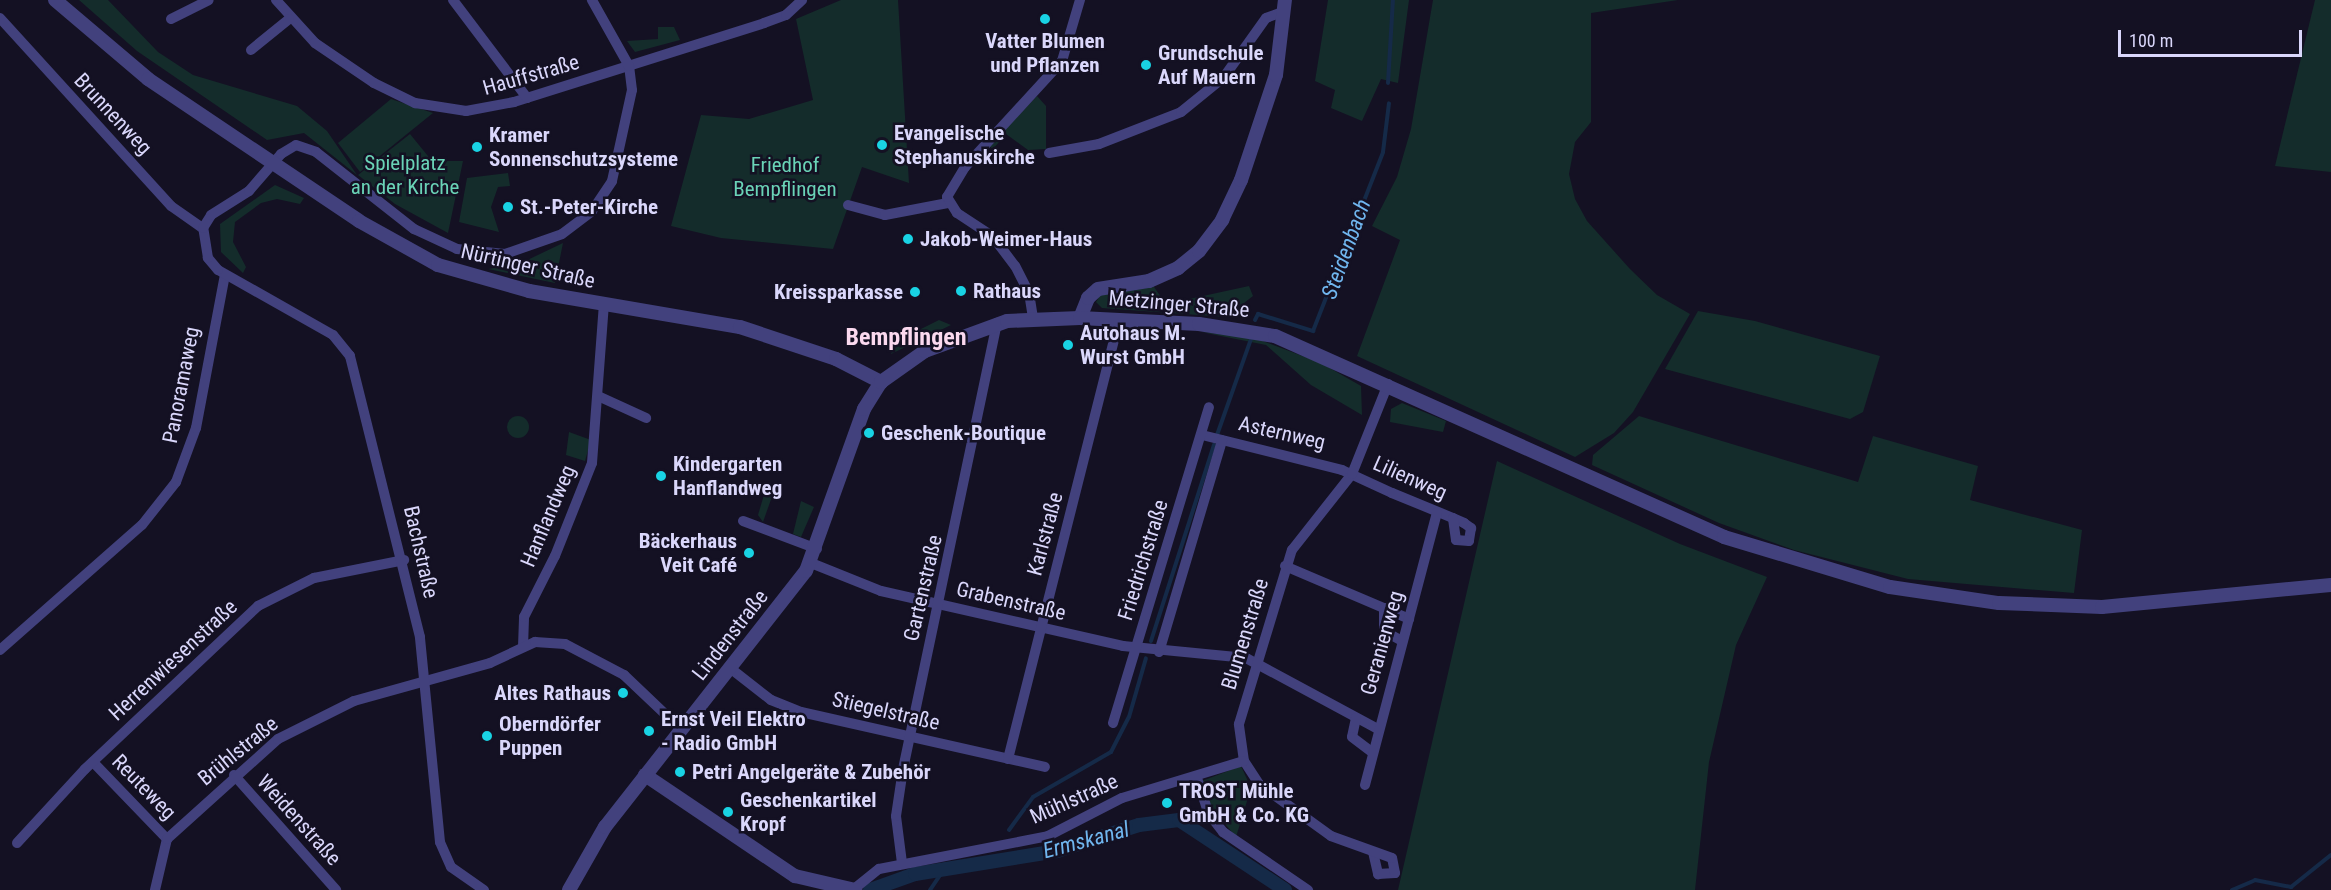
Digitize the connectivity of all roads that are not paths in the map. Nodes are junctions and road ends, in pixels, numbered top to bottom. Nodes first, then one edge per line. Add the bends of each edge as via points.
1 (55, 0) edge
2 (209, 0) edge
3 (276, 0) edge
4 (453, 0) edge
5 (592, 0) edge
6 (802, 0) edge
7 (808, 0) edge
8 (1080, 0) edge
9 (1285, 6) edge
10 (0, 18) edge
11 (171, 19) dead end
12 (289, 19) junction
13 (250, 50) dead end
14 (629, 66) junction
15 (527, 98) junction
16 (1049, 153) dead end
17 (274, 164) junction
18 (948, 203) junction
19 (848, 205) dead end
20 (203, 228) junction
21 (225, 275) junction
22 (604, 304) junction
23 (1033, 318) junction
24 (1080, 318) junction
25 (1119, 320) junction
26 (997, 323) junction
27 (881, 382) junction
28 (1388, 384) junction
29 (598, 396) junction
30 (1209, 407) dead end
31 (646, 418) dead end
32 (1202, 435) junction
33 (1222, 440) junction
34 (1352, 474) junction
35 (1437, 512) junction
36 (1453, 518) dead end
37 (744, 520) dead end
38 (817, 549) junction
39 (404, 560) junction
40 (811, 563) junction
41 (1286, 566) junction
42 (2331, 585) edge
43 (940, 604) junction
44 (1384, 608) junction
45 (1408, 619) junction
46 (1041, 628) junction
47 (1402, 641) junction
48 (523, 646) junction
49 (1137, 649) junction
50 (0, 650) edge
51 (1159, 652) junction
52 (1256, 663) junction
53 (730, 668) junction
54 (427, 680) junction
55 (1356, 718) junction
56 (1113, 723) dead end
57 (1378, 729) junction
58 (682, 730) junction
59 (909, 736) junction
60 (1373, 753) junction
61 (1008, 759) junction
62 (1244, 761) junction
63 (93, 762) junction
64 (1045, 767) dead end
65 (234, 776) junction
66 (645, 776) junction
67 (1197, 778) junction
68 (1365, 785) dead end
69 (167, 839) junction
70 (31, 840) dead end
71 (1373, 852) dead end
72 (902, 862) junction
73 (155, 890) edge
74 (336, 890) edge
75 (483, 890) edge
76 (569, 890) edge
77 (855, 890) edge
78 (1308, 890) edge

1 - 17 street, Nürtinger Straße via 148,79
2 - 11 street
3 - 12 street, Hauffstraße
4 - 15 street
5 - 14 street
6 - 7 street
6 - 14 street, Hauffstraße via 786,15
8 - 18 street via 1062,61 953,182
9 - 16 street via 1266,18 1224,77 1181,112 1099,144
9 - 24 street via 1273,85 1241,180 1222,220 1184,263 1149,281 1098,289 1088,298
10 - 20 street, Brunnenweg via 171,206
12 - 13 street
12 - 15 street, Hauffstraße via 354,71 407,100 466,111
14 - 15 street, Hauffstraße
14 - 17 street via 632,90 622,148 607,191 573,227 524,250 486,255 443,244 386,210 303,145 288,148
17 - 20 street via 249,191 211,215
17 - 22 street, Nürtinger Straße via 372,230 438,265 505,286
18 - 19 street via 885,215
18 - 23 street via 998,242 1026,284
20 - 21 street via 208,258
21 - 39 street, Bachstraße via 322,328 346,349
21 - 50 street, Panoramaweg via 196,428 176,482 142,525
22 - 27 street, Nürtinger Straße via 754,331 859,368
22 - 29 street, Hanflandweg
23 - 24 street, Metzinger Straße
23 - 26 street, Metzinger Straße
24 - 25 street, Metzinger Straße
25 - 28 street, Metzinger Straße via 1257,331
25 - 46 street, Karlstraße
26 - 27 street, Metzinger Straße via 925,351
26 - 43 street, Gartenstraße
27 - 38 street, Lindenstraße via 862,416
28 - 34 street, Blumenstraße
28 - 42 street, Metzinger Straße via 1744,545 1890,587 2072,607 2253,596
29 - 31 street
29 - 48 street, Hanflandweg via 592,463 524,616
30 - 32 street, Friedrichstraße
32 - 33 street, Asternweg
32 - 49 street, Friedrichstraße
33 - 34 street, Asternweg
33 - 51 street
34 - 35 street, Lilienweg
34 - 41 street, Blumenstraße via 1306,527
35 - 36 street, Lilienweg
35 - 45 street, Geranienweg
37 - 38 street
38 - 40 street, Lindenstraße
39 - 54 street, Bachstraße
39 - 63 street, Herrenwiesenstraße via 328,574 274,596 232,628
40 - 43 street, Grabenstraße via 864,586
40 - 53 street, Lindenstraße
41 - 44 street
41 - 52 street, Blumenstraße
43 - 46 street, Grabenstraße
43 - 59 street, Gartenstraße
44 - 45 street
44 - 47 street via 1384,631
45 - 47 street, Geranienweg
46 - 49 street, Grabenstraße
46 - 61 street, Karlstraße
47 - 57 street, Geranienweg
48 - 54 street, Brühlstraße via 490,663
48 - 58 street, Brühlstraße via 555,641 624,675
49 - 51 street, Grabenstraße
49 - 56 street, Friedrichstraße
51 - 52 street, Grabenstraße via 1236,656
52 - 55 street, Grabenstraße
52 - 62 street, Blumenstraße via 1239,724
53 - 58 street, Lindenstraße
53 - 59 street, Stiegelstraße via 784,706
54 - 65 street, Brühlstraße via 326,714 278,739
54 - 75 street, Bachstraße via 442,849 455,872
55 - 57 street, Grabenstraße
55 - 60 street via 1352,737
57 - 60 street, Geranienweg
58 - 66 street, Lindenstraße
59 - 61 street, Stiegelstraße
59 - 72 street, Gartenstraße via 896,816
60 - 68 street, Geranienweg
61 - 64 street, Stiegelstraße
62 - 67 street, Mühlstraße
62 - 71 street, Blumenstraße via 1259,784 1299,816
63 - 69 street, Reuteweg
63 - 70 street, Herrenwiesenstraße via 17,843
65 - 69 street, Brühlstraße
65 - 74 street, Weidenstraße
66 - 76 street, Lindenstraße via 595,840
66 - 77 street via 795,876
67 - 72 street, Mühlstraße via 1122,798 1048,836
67 - 78 street via 1209,814 1223,832
69 - 73 street
72 - 77 street, Mühlstraße via 869,873

